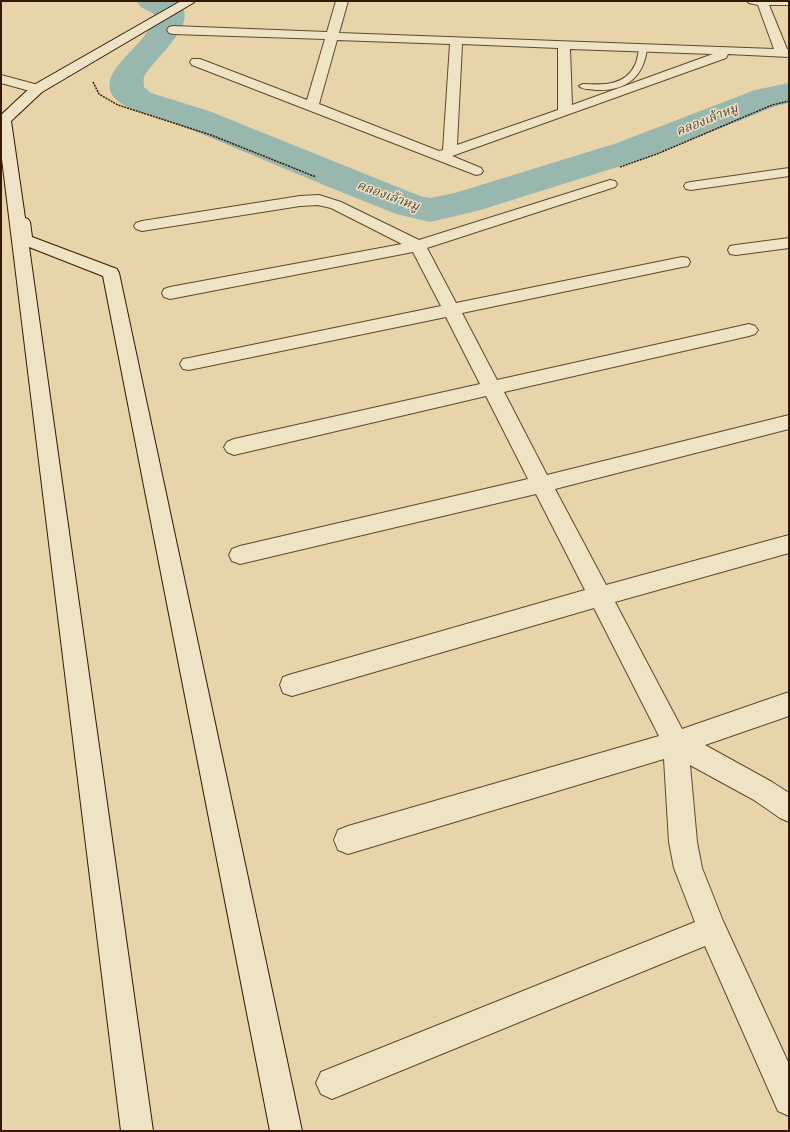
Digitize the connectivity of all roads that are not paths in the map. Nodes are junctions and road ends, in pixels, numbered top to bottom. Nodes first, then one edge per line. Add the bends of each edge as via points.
1 (189, 1) edge
2 (342, 1) edge
3 (752, 1) edge
4 (762, 1) edge
5 (789, 2) edge
6 (173, 30) dead end
7 (333, 35) junction
8 (456, 40) junction
9 (564, 44) junction
10 (643, 48) junction
11 (729, 52) junction
12 (786, 53) edge
13 (196, 62) dead end
14 (1, 79) edge
15 (583, 86) dead end
16 (37, 89) junction
17 (312, 106) junction
18 (566, 112) junction
19 (445, 154) junction
20 (476, 171) dead end
21 (787, 175) edge
22 (610, 184) dead end
23 (691, 186) dead end
24 (142, 226) dead end
25 (789, 243) edge
26 (418, 246) junction
27 (736, 250) dead end
28 (682, 262) dead end
29 (170, 293) dead end
30 (451, 309) junction
31 (749, 330) dead end
32 (189, 364) dead end
33 (491, 388) junction
34 (789, 422) edge
35 (234, 447) dead end
36 (542, 484) junction
37 (789, 544) edge
38 (240, 555) dead end
39 (600, 596) junction
40 (292, 685) dead end
41 (789, 704) edge
42 (676, 743) junction
43 (789, 809) edge
44 (348, 840) dead end
45 (712, 929) junction
46 (332, 1082) dead end
47 (789, 1100) edge
48 (138, 1131) edge
49 (286, 1131) edge

1 - 16 street
2 - 7 street
3 - 4 street
4 - 5 street
4 - 12 street
6 - 7 street
7 - 8 street
7 - 17 street
8 - 9 street
8 - 19 street
9 - 10 street
9 - 18 street
10 - 11 street
10 - 15 lane via 639,67 628,79 615,86
11 - 12 street
11 - 18 street
13 - 17 street
14 - 16 street
16 - 48 street via 4,120
16 - 49 street via 12,118 24,240 111,273
17 - 19 street
18 - 19 street
19 - 20 street
21 - 23 street
22 - 26 street
24 - 26 street via 320,200 336,205
25 - 27 street
26 - 29 street
26 - 30 street
28 - 30 street
30 - 32 street
30 - 33 street
31 - 33 street
33 - 35 street
33 - 36 street
34 - 36 street
36 - 38 street
36 - 39 street
37 - 39 street
39 - 40 street
39 - 42 street
41 - 42 street
42 - 43 street via 763,791
42 - 44 street
42 - 45 street via 683,842 692,880
45 - 46 street
45 - 47 street

